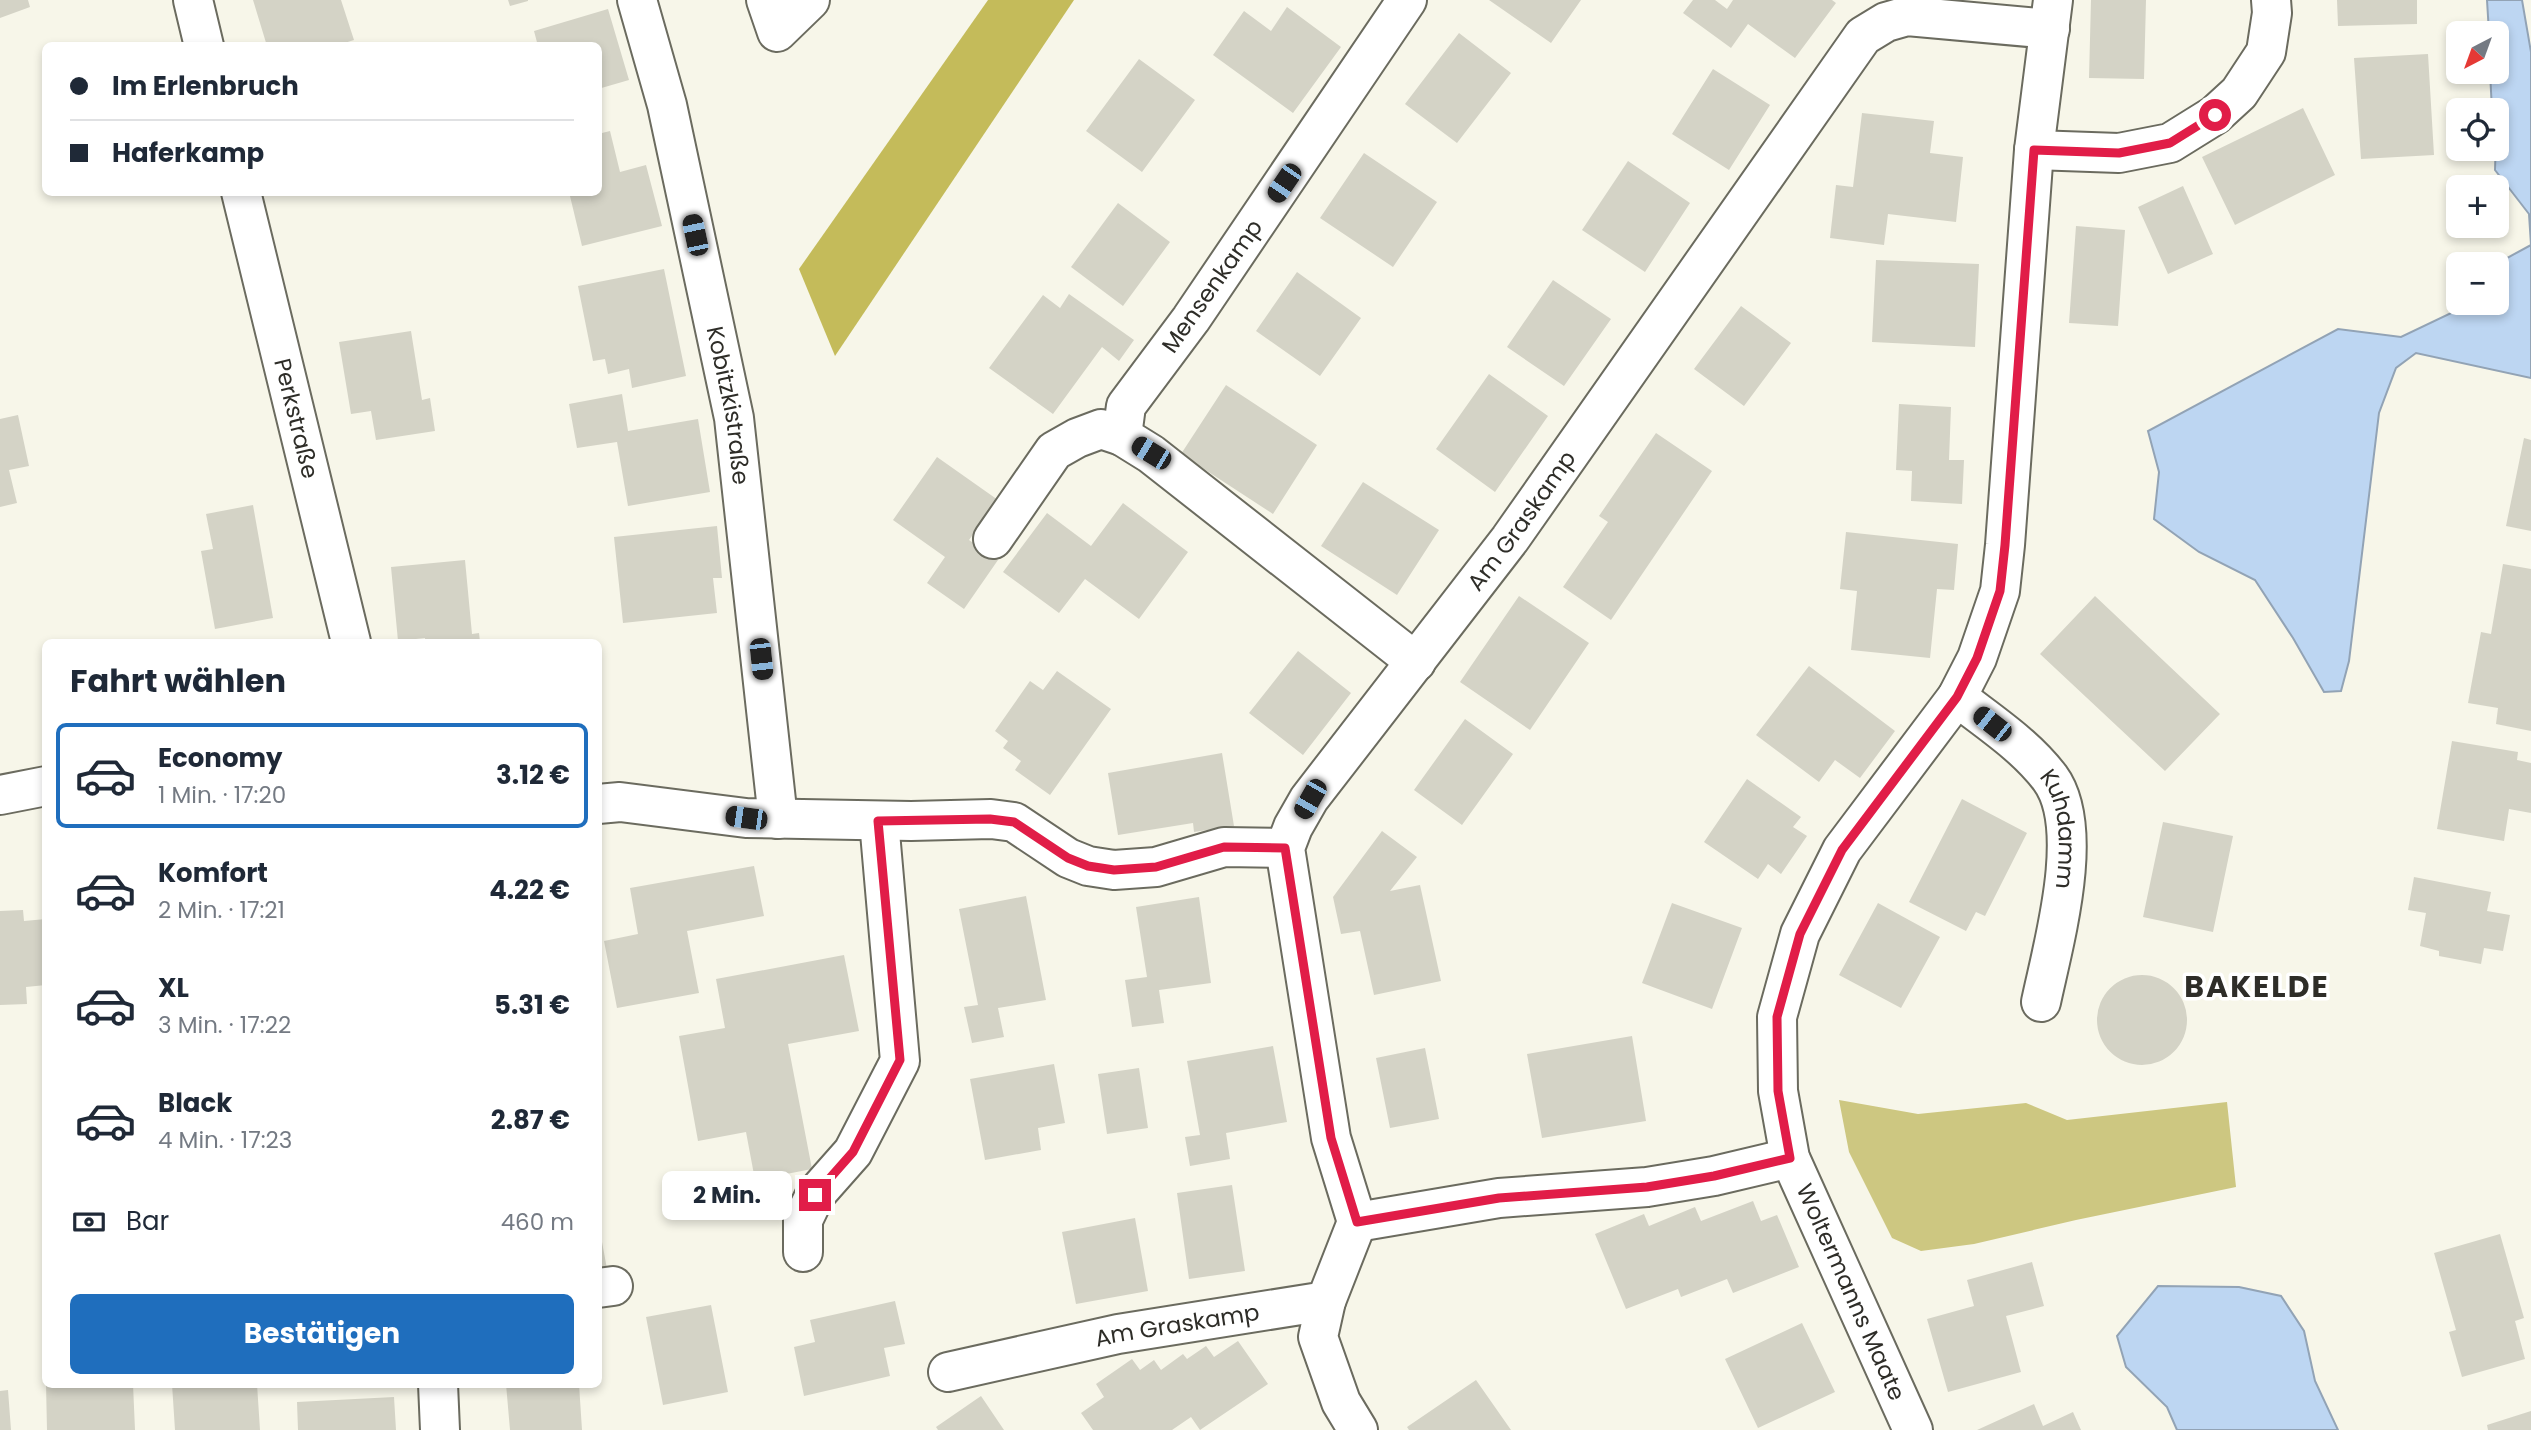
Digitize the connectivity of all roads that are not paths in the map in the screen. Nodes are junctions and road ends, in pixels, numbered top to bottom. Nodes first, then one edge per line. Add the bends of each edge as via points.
1 (193, 0) edge
2 (637, 0) edge
3 (766, 0) edge
4 (810, 0) edge
5 (1407, 0) edge
6 (2271, 0) edge
7 (2051, 15) edge
8 (203, 42) edge
9 (2034, 150) junction
10 (242, 196) edge
11 (1122, 436) junction
12 (993, 539) dead end
13 (350, 639) edge
14 (1416, 662) junction
15 (1957, 697) junction
16 (42, 787) edge
17 (0, 795) edge
18 (602, 804) edge
19 (778, 819) junction
20 (878, 821) junction
21 (1285, 848) junction
22 (2040, 1002) dead end
23 (1790, 1158) junction
24 (1357, 1222) junction
25 (803, 1252) dead end
26 (1326, 1301) junction
27 (948, 1372) dead end
28 (438, 1388) edge
29 (440, 1430) edge
30 (1359, 1430) edge
31 (1913, 1430) edge

1 - 8 street
2 - 19 street, Kobitzkistraße via 667,105 734,418
3 - 4 street via 777,32
5 - 11 street, Mensenkamp via 1191,319 1126,406
6 - 9 street via 2266,52 2239,93 2215,115 2170,143 2119,153
7 - 9 street, Woltermanns Maate
7 - 14 street, Am Graskamp via 1907,16 1863,36 1510,539
9 - 15 street, Woltermanns Maate via 2000,591 1977,658
10 - 13 street, Perkstraße
11 - 12 street via 1101,429 1054,451
11 - 14 street via 1151,453
14 - 21 street, Am Graskamp via 1310,799
15 - 22 street, Kuhdamm via 2028,752 2052,780 2066,813 2068,840 2059,914
15 - 23 street, Woltermanns Maate via 1842,850 1800,934 1777,1017 1778,1091
16 - 17 street
18 - 19 street
19 - 20 street
20 - 21 street via 1014,822 1068,858 1114,870 1156,867 1224,847
20 - 25 street via 900,1060 853,1152 815,1195 803,1220
21 - 24 street via 1331,1138
23 - 24 street via 1647,1187 1499,1198
23 - 31 street, Woltermanns Maate
24 - 26 street
26 - 27 street, Am Graskamp via 1118,1334
26 - 30 street via 1318,1338 1341,1402
28 - 29 street

